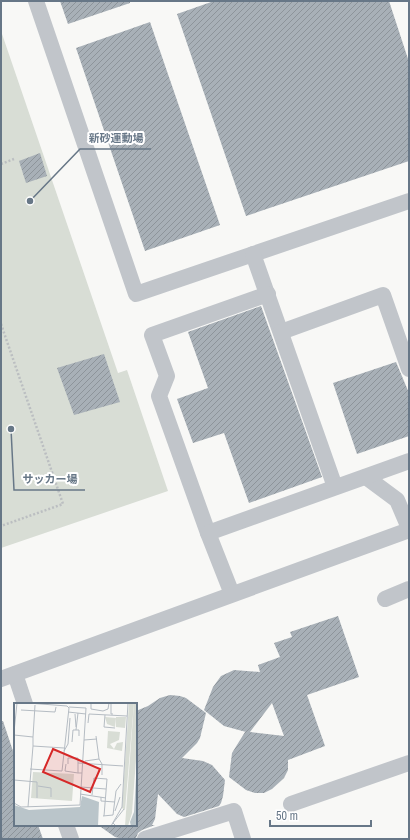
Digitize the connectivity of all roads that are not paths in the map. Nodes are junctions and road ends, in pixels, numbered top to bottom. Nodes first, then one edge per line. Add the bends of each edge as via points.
1 (36, 1) edge
2 (409, 200) edge
3 (253, 254) junction
4 (268, 294) junction
5 (282, 332) junction
6 (409, 369) edge
7 (409, 462) edge
8 (366, 476) junction
9 (335, 487) junction
10 (409, 529) edge
11 (208, 533) junction
12 (409, 589) edge
13 (232, 594) junction
14 (385, 599) dead end
15 (8, 676) edge
16 (24, 703) edge
17 (409, 763) edge
18 (291, 804) dead end
19 (66, 826) edge
20 (71, 839) edge
21 (145, 839) edge
22 (243, 839) edge

1 - 3 lane via 136,294
2 - 3 lane
3 - 4 lane
4 - 5 lane
4 - 11 lane via 152,335 167,376 159,396
5 - 6 lane via 383,295
5 - 9 lane
7 - 8 lane
8 - 9 lane
8 - 10 lane via 397,500
9 - 11 lane
10 - 13 lane
11 - 13 lane
12 - 14 lane
13 - 15 lane
15 - 16 lane
17 - 18 lane
19 - 20 lane
21 - 22 lane via 234,811

